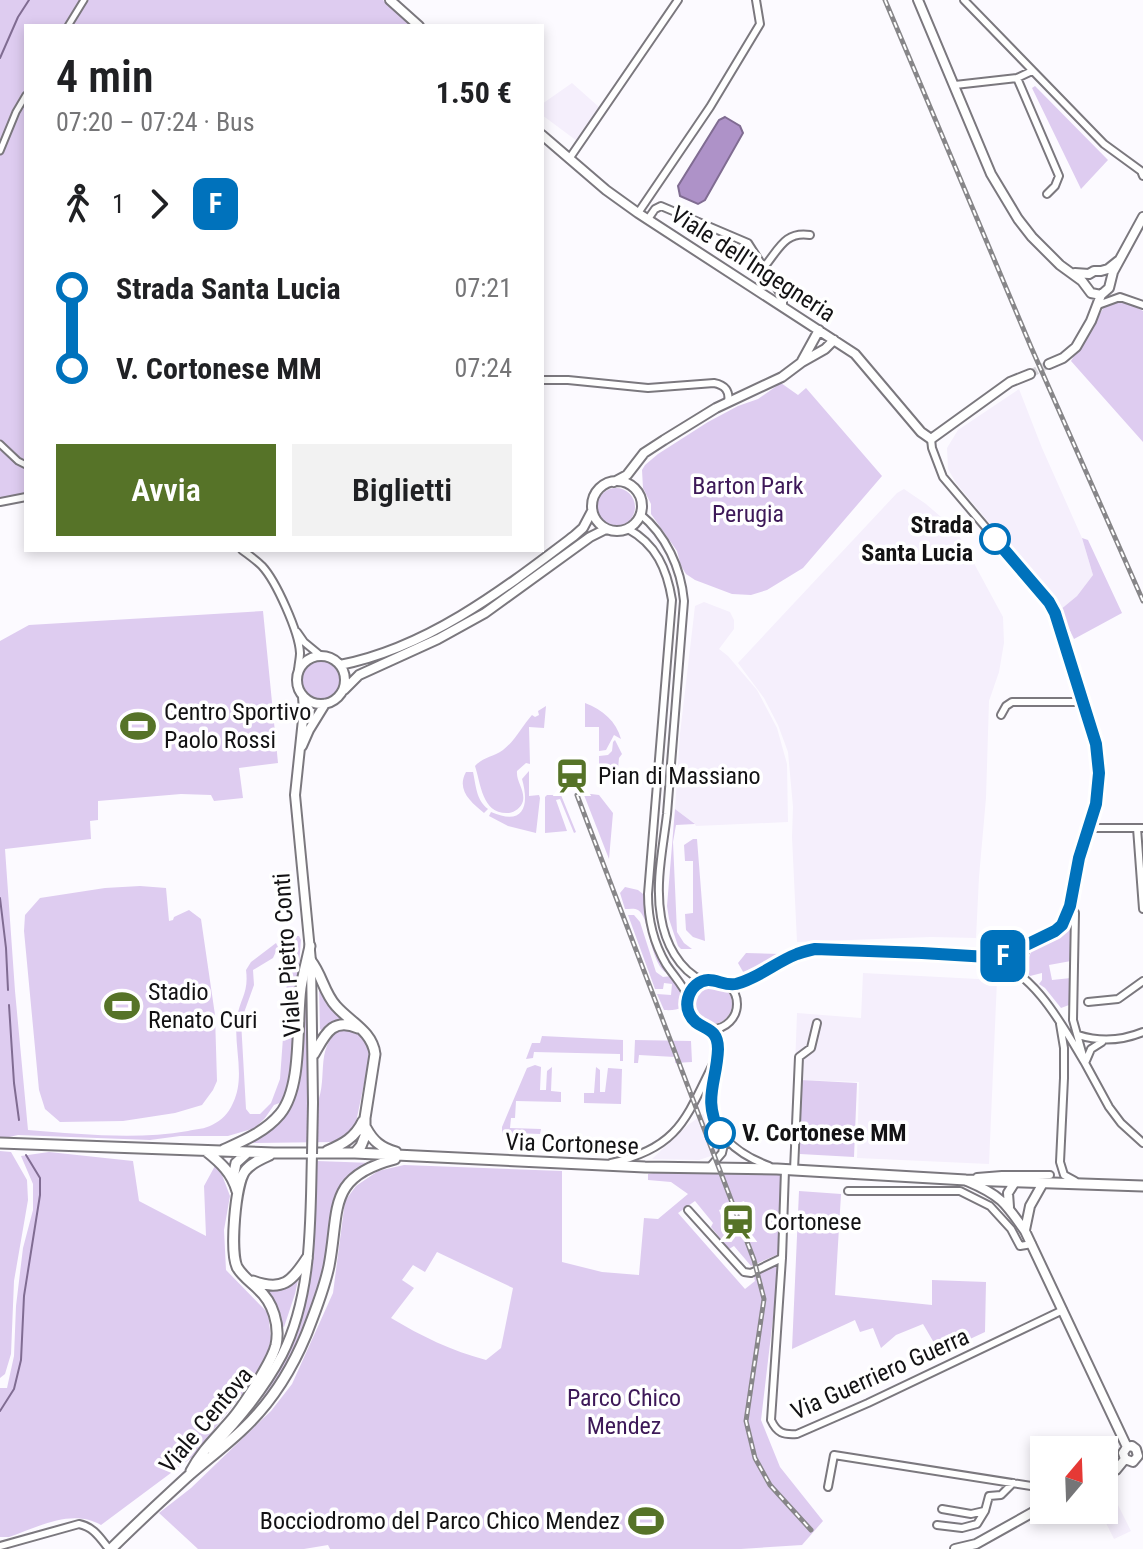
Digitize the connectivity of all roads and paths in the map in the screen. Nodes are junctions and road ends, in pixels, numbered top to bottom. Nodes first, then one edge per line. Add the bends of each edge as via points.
1 (84, 0) edge
2 (390, 0) edge
3 (678, 0) edge
4 (756, 0) edge
5 (918, 0) edge
6 (964, 0) edge
7 (69, 24) edge
8 (417, 24) edge
9 (1032, 71) junction
10 (1017, 78) junction
11 (955, 85) junction
12 (24, 98) edge
13 (544, 137) edge
14 (0, 151) edge
15 (569, 159) junction
16 (1143, 176) edge
17 (1047, 194) dead end
18 (638, 213) junction
19 (1143, 217) edge
20 (648, 219) junction
21 (810, 235) dead end
22 (1122, 259) junction
23 (1101, 271) junction
24 (1071, 272) junction
25 (766, 274) junction
26 (1089, 274) junction
27 (1110, 281) junction
28 (1085, 285) junction
29 (1101, 295) junction
30 (1098, 305) junction
31 (1143, 305) edge
32 (783, 307) junction
33 (819, 330) junction
34 (834, 340) junction
35 (802, 362) junction
36 (1049, 364) tunnel mouth
37 (1030, 374) tunnel mouth
38 (544, 380) edge
39 (728, 402) junction
40 (931, 439) junction
41 (0, 444) edge
42 (24, 464) edge
43 (634, 468) junction
44 (614, 482) junction
45 (635, 489) junction
46 (24, 497) edge
47 (0, 502) edge
48 (592, 511) junction
49 (640, 514) junction
50 (606, 529) junction
51 (628, 529) junction
52 (244, 552) edge
53 (293, 626) junction
54 (321, 656) junction
55 (340, 665) junction
56 (298, 672) junction
57 (344, 690) junction
58 (303, 697) junction
59 (1083, 702) junction
60 (325, 704) junction
61 (1001, 715) dead end
62 (298, 754) junction
63 (1088, 828) junction
64 (1140, 828) edge
65 (1070, 906) junction
66 (1143, 909) edge
67 (1028, 945) junction
68 (310, 946) junction
69 (995, 960) junction
70 (311, 961) junction
71 (1020, 976) junction
72 (703, 981) junction
73 (1143, 981) edge
74 (729, 985) junction
75 (688, 997) junction
76 (1088, 1002) dead end
77 (1059, 1020) junction
78 (817, 1023) dead end
79 (711, 1029) junction
80 (365, 1031) junction
81 (1143, 1032) edge
82 (1078, 1035) junction
83 (1104, 1041) junction
84 (314, 1054) junction
85 (717, 1054) junction
86 (1085, 1063) junction
87 (365, 1123) junction
88 (725, 1140) junction
89 (0, 1143) edge
90 (1143, 1143) edge
91 (206, 1151) junction
92 (220, 1151) junction
93 (248, 1152) junction
94 (274, 1153) junction
95 (317, 1153) junction
96 (355, 1153) junction
97 (406, 1156) junction
98 (1060, 1162) junction
99 (600, 1165) junction
100 (708, 1168) junction
101 (785, 1170) junction
102 (233, 1178) junction
103 (966, 1180) junction
104 (1050, 1180) junction
105 (1015, 1182) junction
106 (1082, 1183) junction
107 (1143, 1186) edge
108 (237, 1191) junction
109 (848, 1191) dead end
110 (1030, 1206) junction
111 (1009, 1207) junction
112 (688, 1210) dead end
113 (1025, 1231) junction
114 (1032, 1244) junction
115 (307, 1258) junction
116 (782, 1258) junction
117 (243, 1276) junction
118 (1063, 1310) junction
119 (1127, 1447) junction
120 (1140, 1451) edge
121 (1125, 1459) junction
122 (1118, 1468) edge
123 (188, 1477) junction
124 (1013, 1483) junction
125 (1030, 1486) edge
126 (828, 1487) dead end
127 (942, 1509) dead end
128 (984, 1511) junction
129 (1030, 1514) edge
130 (937, 1525) dead end
131 (0, 1546) edge
132 (110, 1549) edge
133 (955, 1549) edge

1 - 7 street
2 - 8 street
3 - 15 street
4 - 18 street via 760,24 754,35
5 - 11 street
6 - 9 street
9 - 10 street
9 - 16 street
10 - 11 street
10 - 17 street via 1059,176
11 - 24 street via 1003,197 1032,237
12 - 14 street
13 - 15 street, Viale dell'Ingegneria
15 - 18 street, Viale dell'Ingegneria
18 - 20 street, Viale dell'Ingegneria
19 - 22 street
20 - 25 street via 661,206 748,243
20 - 32 street, Viale dell'Ingegneria
21 - 25 street via 788,238 765,266
22 - 23 street
22 - 27 street
23 - 26 street
23 - 27 street
24 - 26 street
24 - 28 street
25 - 32 street via 783,298
26 - 28 street
27 - 29 street
28 - 29 street
29 - 30 street
30 - 31 street via 1120,297
30 - 36 street via 1076,347
32 - 33 street, Viale dell'Ingegneria
33 - 34 street, Viale dell'Ingegneria
33 - 35 street
34 - 35 street
34 - 40 street, Viale dell'Ingegneria via 855,354
35 - 39 street
37 - 40 street via 1010,382
38 - 39 street via 648,388 714,383 726,388
39 - 43 street via 644,453
40 - 59 street via 943,477 1049,602
41 - 42 street
43 - 44 street
43 - 45 street
44 - 45 street
44 - 48 street via 600,488
45 - 49 street
46 - 47 street
48 - 50 street
48 - 55 street via 574,536 462,615 385,653
49 - 51 street
49 - 72 street via 668,548 681,577 684,601 658,892 661,921 677,960
50 - 51 street
50 - 57 street, Viale Pietro Conti via 485,613 359,675
51 - 75 street via 649,543 663,563 672,600 648,911 660,952
52 - 53 street, Viale Pietro Conti via 274,583
53 - 54 street, Viale Pietro Conti
53 - 56 street, Viale Pietro Conti via 300,651
54 - 55 street, Viale Pietro Conti
54 - 56 street via 307,660
55 - 57 street
56 - 58 street, Viale Pietro Conti
57 - 60 street, Viale Pietro Conti
58 - 60 street
58 - 62 street, Viale Pietro Conti
59 - 61 street via 1012,702
59 - 63 street via 1099,773
60 - 62 street, Viale Pietro Conti
62 - 68 street, Viale Pietro Conti via 295,795
63 - 64 street
63 - 65 street
64 - 66 street
65 - 67 street via 1062,925
65 - 82 street via 1075,913 1073,1020
67 - 69 street
67 - 71 street
68 - 70 street, Viale Pietro Conti
68 - 92 main road via 286,1106 258,1133
69 - 71 street
69 - 74 street via 815,949
70 - 80 main road via 335,1004
70 - 84 street, Viale Pietro Conti
71 - 77 street
72 - 74 street
72 - 75 street
73 - 76 street via 1118,999
74 - 79 street via 735,994 735,1014
75 - 79 street via 693,1021
77 - 86 street
77 - 98 street via 1064,1048
78 - 101 street, Via Guerriero Guerra via 811,1048 799,1057
79 - 85 street
80 - 84 main road via 335,1026
80 - 87 main road via 375,1054
81 - 83 street
82 - 83 street
82 - 86 street
83 - 86 street via 1091,1049
84 - 95 street, Viale Pietro Conti, bridge
85 - 88 street via 710,1101
85 - 99 street via 675,1132 653,1149
86 - 90 street via 1109,1107
87 - 95 main road via 347,1141
87 - 96 main road via 363,1142
87 - 97 main road via 379,1145
88 - 100 street via 722,1153
88 - 101 street via 742,1154
89 - 91 main road, Via Cortonese
91 - 92 main road, Via Cortonese
91 - 102 main road
92 - 93 main road, Via Cortonese
93 - 94 main road, Via Cortonese
93 - 102 main road via 236,1163
94 - 95 main road, Via Cortonese
94 - 108 main road via 247,1168
95 - 96 main road, Via Cortonese
95 - 115 street, Viale Centova
96 - 97 main road, Via Cortonese
97 - 99 main road, Via Cortonese
97 - 123 main road via 377,1164 346,1186 335,1211 320,1302 283,1381 242,1430
98 - 104 street
98 - 106 street via 1064,1175
99 - 100 main road, Via Cortonese
100 - 101 main road, Via Cortonese
101 - 103 main road, Via Cortonese
101 - 116 street, Via Guerriero Guerra
102 - 108 main road
103 - 104 street via 1002,1175
103 - 105 main road, Via Cortonese
103 - 111 street
104 - 105 main road, Via Cortonese
104 - 106 main road, Via Cortonese
104 - 110 street
104 - 110 street
105 - 111 street via 1008,1193
106 - 107 main road, Via Cortonese
108 - 117 main road via 235,1260
109 - 114 street via 960,1191 990,1206 1020,1246
110 - 113 street
111 - 113 street
112 - 116 street via 744,1272
113 - 114 street
114 - 118 street
115 - 117 main road via 286,1283 265,1285
115 - 123 street, Viale Centova via 297,1314 279,1360 238,1422
116 - 118 street, Via Guerriero Guerra via 771,1420 786,1435 868,1403
117 - 123 main road via 272,1307 276,1343 255,1386
118 - 119 street
119 - 120 street
119 - 121 street
120 - 121 street via 1135,1461
121 - 122 street
123 - 132 main road, Viale Centova
124 - 125 street
124 - 126 street via 834,1455
124 - 128 street via 1001,1495 989,1496
127 - 128 street
128 - 130 street via 977,1524
129 - 133 street via 976,1544
131 - 132 street via 79,1524 96,1532

